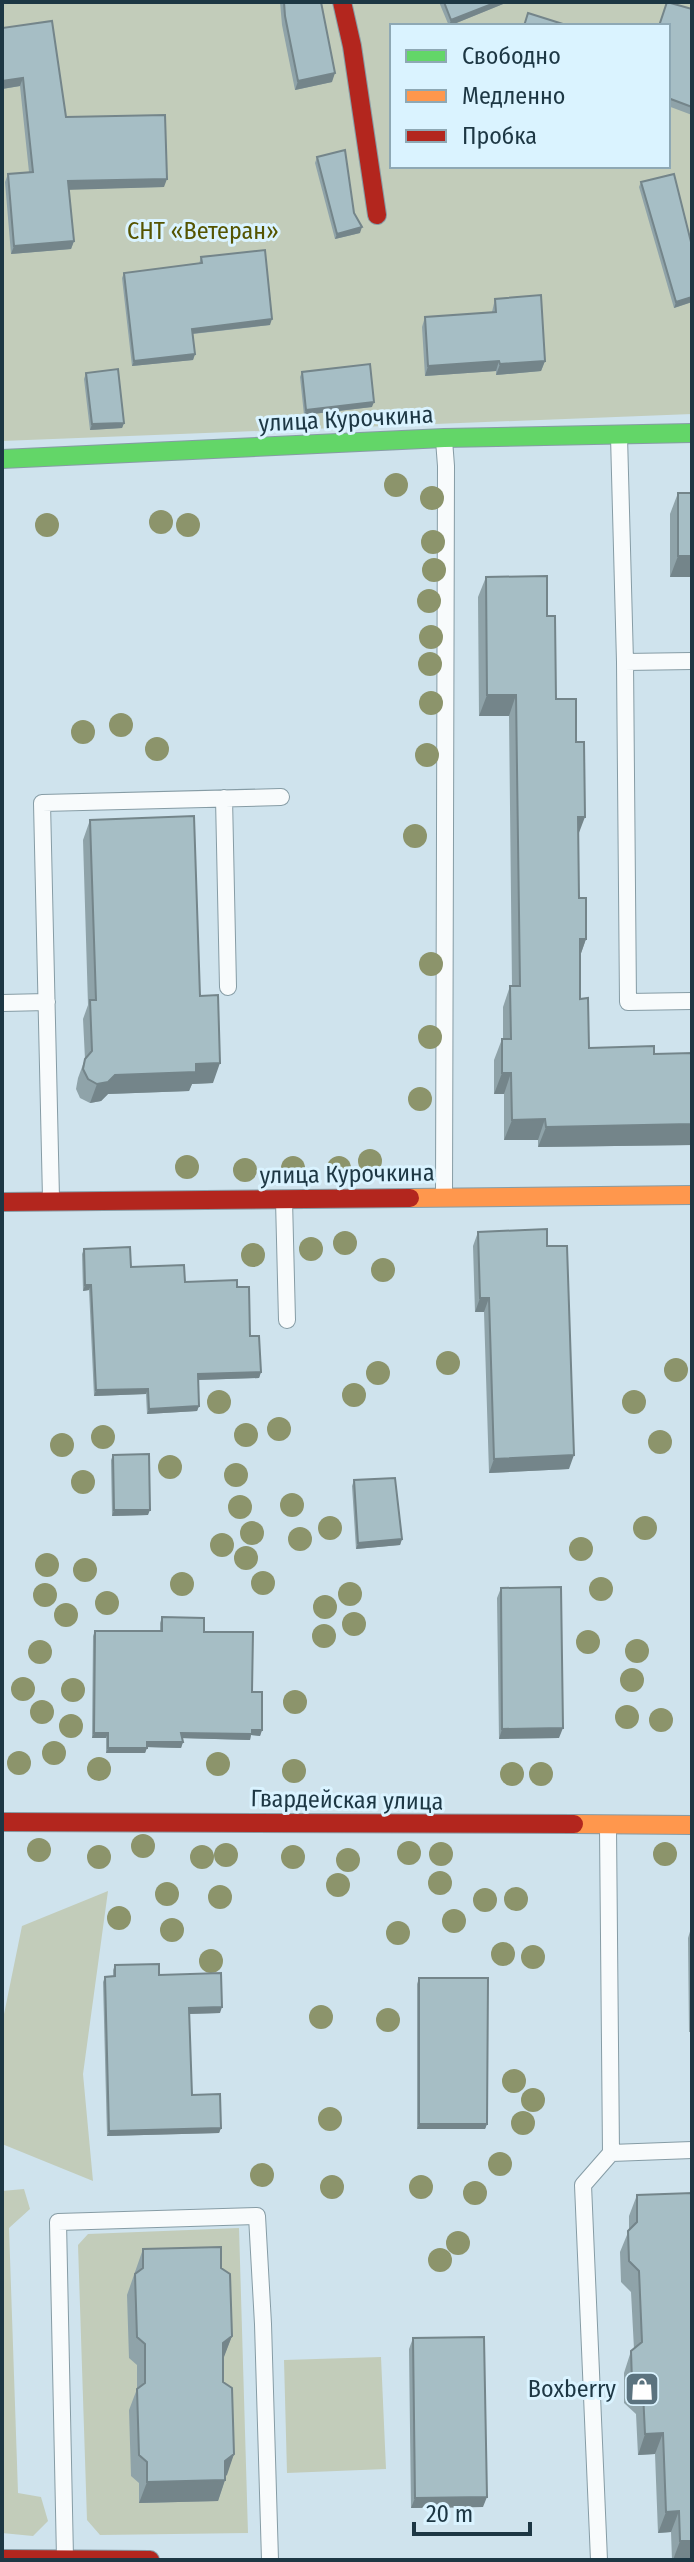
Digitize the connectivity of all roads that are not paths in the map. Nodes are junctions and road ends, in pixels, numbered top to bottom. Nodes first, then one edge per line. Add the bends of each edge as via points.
1 (342, 2) edge
2 (377, 215) dead end
3 (692, 433) edge
4 (618, 435) junction
5 (444, 438) junction
6 (2, 459) edge
7 (692, 661) edge
8 (625, 662) junction
9 (281, 797) dead end
10 (224, 798) junction
11 (228, 987) dead end
12 (692, 1001) edge
13 (47, 1002) junction
14 (2, 1003) edge
15 (692, 1195) edge
16 (444, 1197) junction
17 (284, 1199) junction
18 (51, 1201) junction
19 (2, 1202) edge
20 (287, 1320) dead end
21 (2, 1822) edge
22 (692, 1825) edge
23 (608, 1827) junction
24 (692, 2150) edge
25 (611, 2153) junction
26 (2, 2559) edge
27 (65, 2559) edge
28 (23, 2560) edge
29 (150, 2560) edge
30 (270, 2560) edge
31 (599, 2560) edge

1 - 2 street
3 - 4 street, улица Курочкина
4 - 5 street, улица Курочкина
4 - 8 lane
5 - 6 street, улица Курочкина
5 - 16 lane
7 - 8 lane
8 - 12 lane via 628,1002
9 - 10 lane
10 - 11 lane
10 - 13 lane via 42,803
13 - 14 lane
13 - 18 lane
15 - 16 street, улица Курочкина
16 - 17 street, улица Курочкина
17 - 18 street, улица Курочкина
17 - 20 lane
18 - 19 street, улица Курочкина
21 - 23 street, Гвардейская улица
22 - 23 street, Гвардейская улица
23 - 25 lane
24 - 25 lane
25 - 31 lane via 583,2185
26 - 28 street
27 - 28 street
27 - 29 street
27 - 30 lane via 58,2222 257,2216

